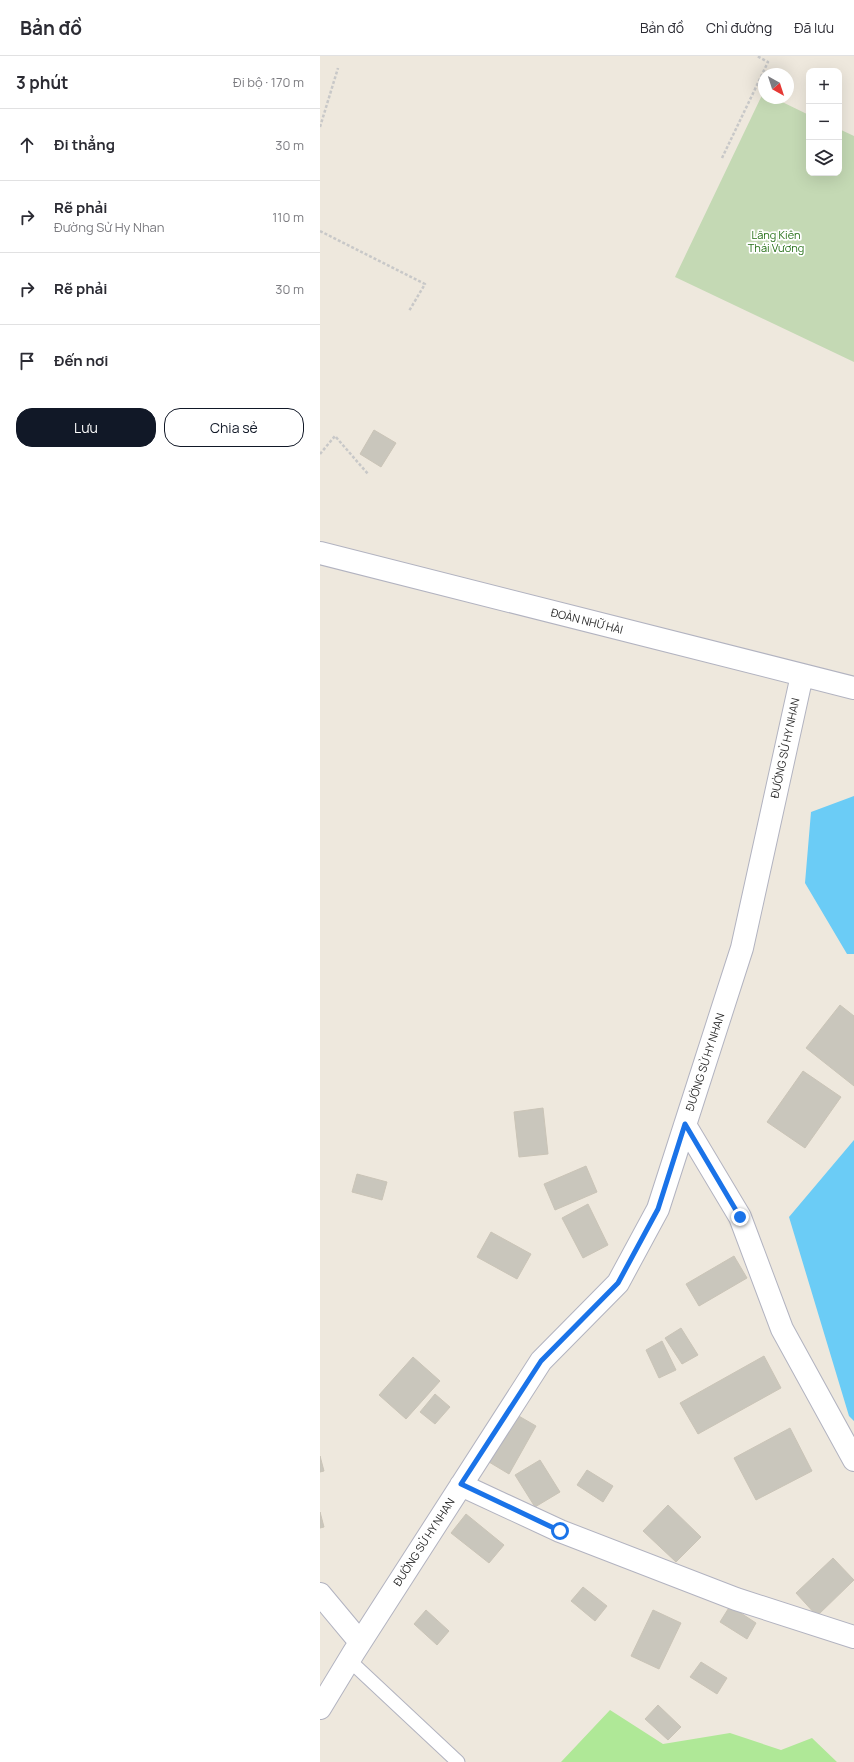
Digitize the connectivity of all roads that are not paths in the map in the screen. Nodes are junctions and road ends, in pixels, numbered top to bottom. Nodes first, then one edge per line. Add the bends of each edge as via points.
1 (320, 553) edge
2 (802, 675) junction
3 (854, 688) edge
4 (685, 1124) junction
5 (854, 1460) edge
6 (461, 1484) junction
7 (320, 1594) edge
8 (854, 1637) edge
9 (360, 1642) junction
10 (349, 1660) junction
11 (320, 1708) edge
12 (458, 1762) edge

1 - 2 street, ĐOÀN NHỮ HÀI
2 - 3 street, ĐOÀN NHỮ HÀI
2 - 4 street, ĐƯỜNG SỬ HY NHAN via 742,948
4 - 5 street via 740,1217 782,1329
4 - 6 street, ĐƯỜNG SỬ HY NHAN via 658,1209 618,1283 541,1361
6 - 8 street via 575,1536 736,1599
6 - 9 street, ĐƯỜNG SỬ HY NHAN
7 - 9 street
9 - 10 street, ĐƯỜNG SỬ HY NHAN
10 - 11 street, ĐƯỜNG SỬ HY NHAN
10 - 12 lane

